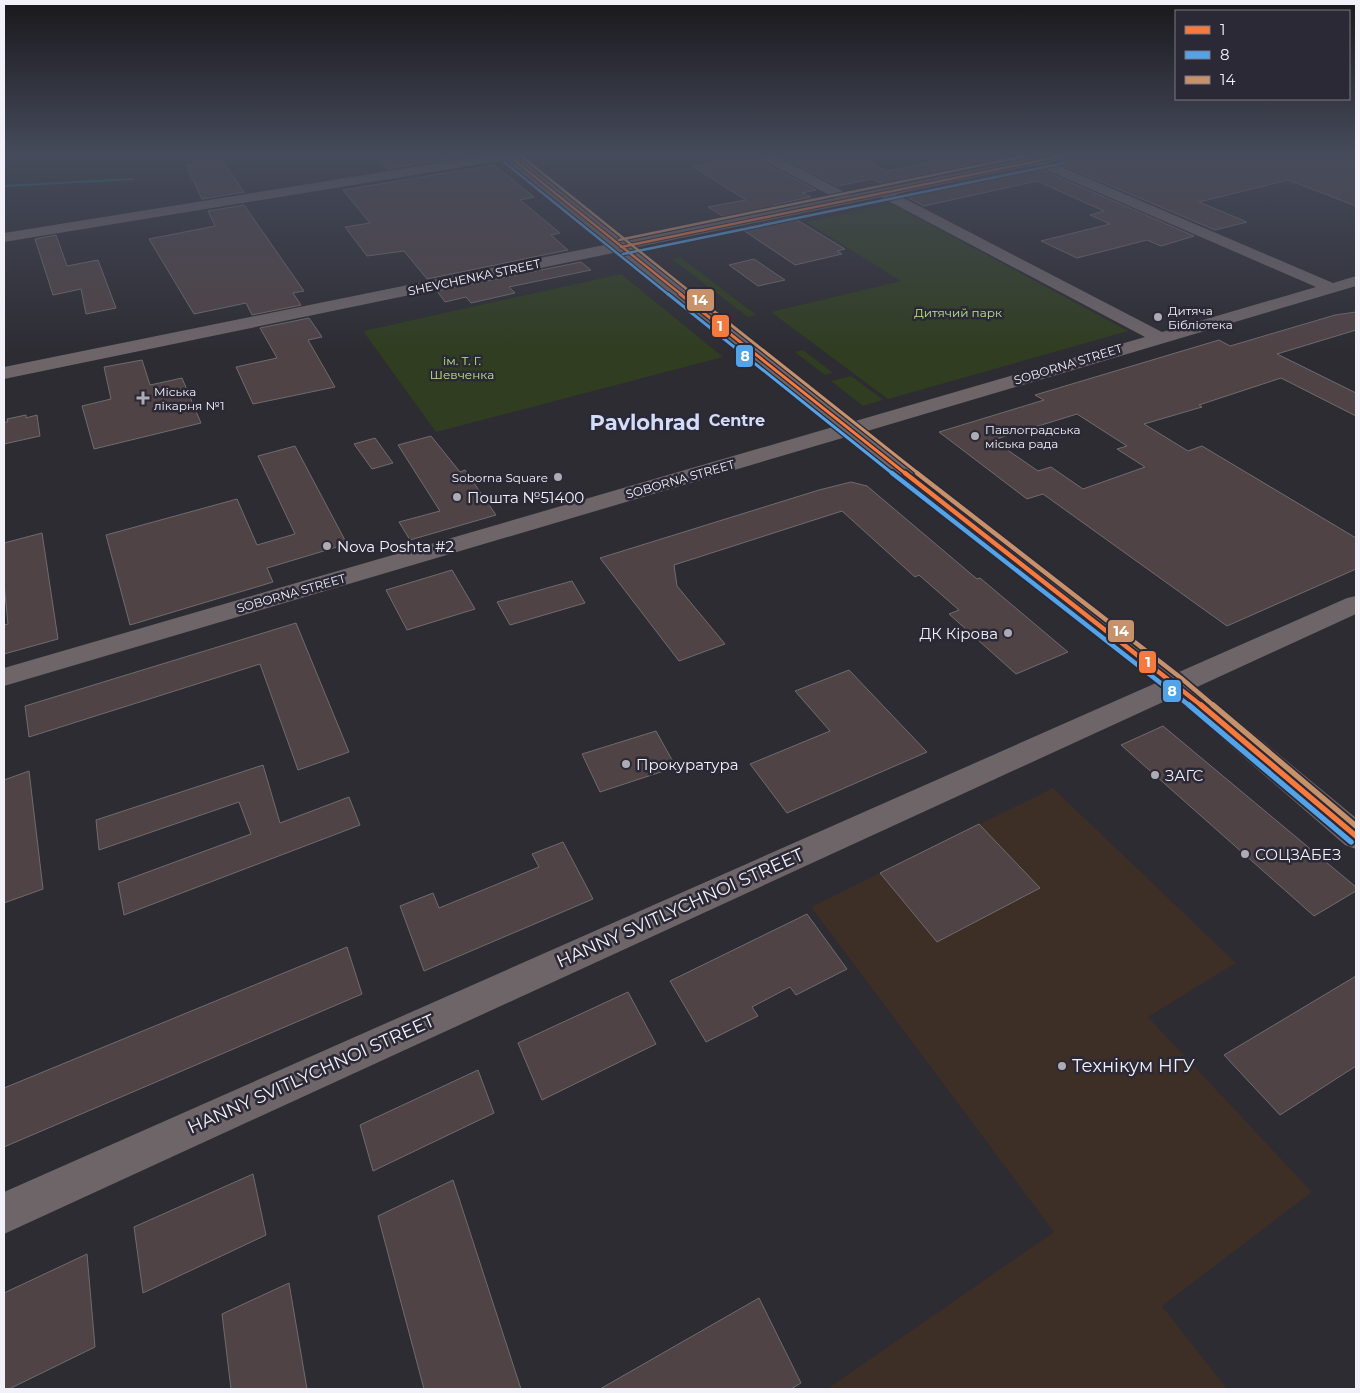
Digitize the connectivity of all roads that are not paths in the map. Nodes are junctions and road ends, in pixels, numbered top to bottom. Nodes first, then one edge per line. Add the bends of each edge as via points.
1 (108, 221) edge
2 (588, 221) edge
3 (747, 221) edge
4 (936, 221) edge
5 (1175, 221) edge
6 (4, 238) edge
7 (621, 247) junction
8 (1356, 281) edge
9 (1331, 288) junction
10 (1158, 337) junction
11 (4, 373) edge
12 (849, 430) junction
13 (1356, 604) edge
14 (4, 678) edge
15 (1176, 684) junction
16 (1356, 836) edge
17 (4, 1213) edge

1 - 6 street
2 - 7 street
3 - 7 street, SHEVCHENKA STREET
4 - 10 street
5 - 9 street
7 - 11 street, SHEVCHENKA STREET
7 - 12 street
8 - 9 street, SOBORNA STREET
9 - 10 street, SOBORNA STREET
10 - 12 street, SOBORNA STREET
12 - 14 street, SOBORNA STREET
12 - 15 street
13 - 15 street, HANNY SVITLYCHNOI STREET
15 - 16 street
15 - 17 street, HANNY SVITLYCHNOI STREET

